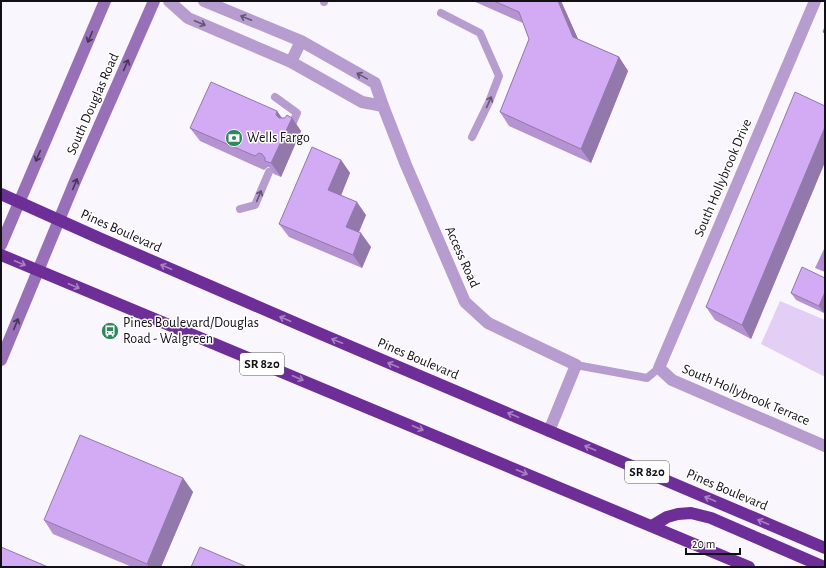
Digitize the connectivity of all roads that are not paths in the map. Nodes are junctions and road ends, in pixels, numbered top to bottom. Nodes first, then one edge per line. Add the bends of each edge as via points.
1 (105, 1) edge
2 (154, 1) edge
3 (169, 1) edge
4 (204, 1) edge
5 (815, 1) edge
6 (441, 13) dead end
7 (301, 41) junction
8 (291, 62) junction
9 (275, 97) dead end
10 (383, 106) junction
11 (291, 127) edge
12 (472, 137) dead end
13 (269, 172) edge
14 (1, 194) edge
15 (19, 202) junction
16 (240, 209) dead end
17 (60, 220) junction
18 (1, 245) edge
19 (1, 255) edge
20 (38, 270) junction
21 (1, 360) edge
22 (576, 364) junction
23 (659, 368) junction
24 (549, 431) junction
25 (825, 446) edge
26 (652, 526) junction
27 (825, 548) edge
28 (749, 567) edge
29 (824, 567) edge

1 -> 15 main road, South Douglas Road
17 -> 2 main road, South Douglas Road
3 -> 8 street via 188,18
7 -> 4 street, Access Road
5 - 23 street, South Hollybrook Drive
12 -> 6 lane via 499,76 480,33
7 - 8 street
10 -> 7 street, Access Road via 375,83
8 - 10 street via 362,102
9 - 11 lane via 297,113
10 - 22 street, Access Road via 465,302 488,323
16 -> 13 lane via 255,205
14 - 15 highway, Pines Boulevard / SR 820
15 - 17 highway, Pines Boulevard / SR 820
15 - 18 main road, South Douglas Road
17 - 20 main road, South Douglas Road
24 -> 17 highway, Pines Boulevard / SR 820
19 -> 20 highway, SR 820
21 -> 20 main road, South Douglas Road
20 -> 26 highway, SR 820
22 - 23 lane via 647,378
22 - 24 street
23 - 25 street, South Hollybrook Terrace via 672,380
27 -> 24 highway, Pines Boulevard / SR 820
26 - 28 highway, SR 820
26 - 29 highway via 667,517 691,513 711,518

